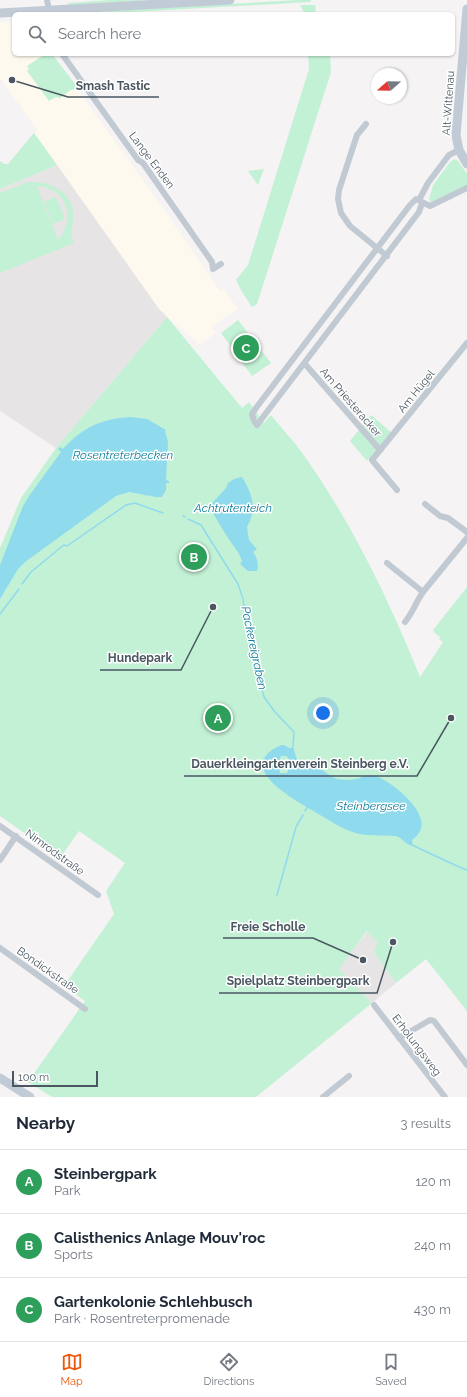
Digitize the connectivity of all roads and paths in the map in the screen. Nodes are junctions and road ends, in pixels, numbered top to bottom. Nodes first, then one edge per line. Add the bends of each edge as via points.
1 (47, 0) edge
2 (230, 0) edge
3 (467, 9) edge
4 (49, 10) junction
5 (42, 12) edge
6 (0, 13) edge
7 (12, 13) edge
8 (66, 56) edge
9 (366, 124) dead end
10 (459, 150) junction
11 (467, 164) edge
12 (467, 188) edge
13 (421, 202) junction
14 (377, 248) junction
15 (386, 256) junction
16 (221, 264) dead end
17 (467, 344) edge
18 (301, 349) junction
19 (310, 356) junction
20 (305, 364) junction
21 (380, 450) junction
22 (397, 490) dead end
23 (425, 504) dead end
24 (467, 532) edge
25 (467, 538) edge
26 (387, 562) dead end
27 (423, 592) junction
28 (405, 622) dead end
29 (0, 826) edge
30 (16, 836) junction
31 (0, 860) edge
32 (98, 896) dead end
33 (0, 948) edge
34 (374, 1005) dead end
35 (85, 1009) dead end
36 (399, 1038) junction
37 (467, 1065) edge
38 (349, 1076) dead end
39 (0, 1078) edge
40 (30, 1097) edge
41 (323, 1097) edge
42 (443, 1097) edge

1 - 4 street
2 - 4 main road
3 - 10 main road, Alt-Wittenau via 456,134
4 - 5 main road
6 - 7 main road
8 - 16 street, Lange Enden via 212,262 213,269
9 - 14 street via 356,135 338,199 341,213 350,226
10 - 11 main road
10 - 13 street via 448,155 428,183
12 - 13 street via 430,206
13 - 14 street via 416,199 410,205
13 - 15 street via 419,212
14 - 15 street
14 - 18 street
15 - 19 street
17 - 21 street, Am Hügel
18 - 19 street
18 - 20 street via 252,414 257,425
19 - 20 street
20 - 21 street, Am Priesteracker
21 - 22 street, Am Priesteracker via 372,460
23 - 24 street
25 - 27 street
26 - 27 street
27 - 28 street
29 - 30 street, Nimrodstraße
30 - 31 street
30 - 32 street, Nimrodstraße
33 - 35 street, Bondickstraße
34 - 36 street, Erholungsweg
36 - 37 street via 430,1020 434,1021
36 - 42 street, Erholungsweg
38 - 41 street
39 - 40 main road

